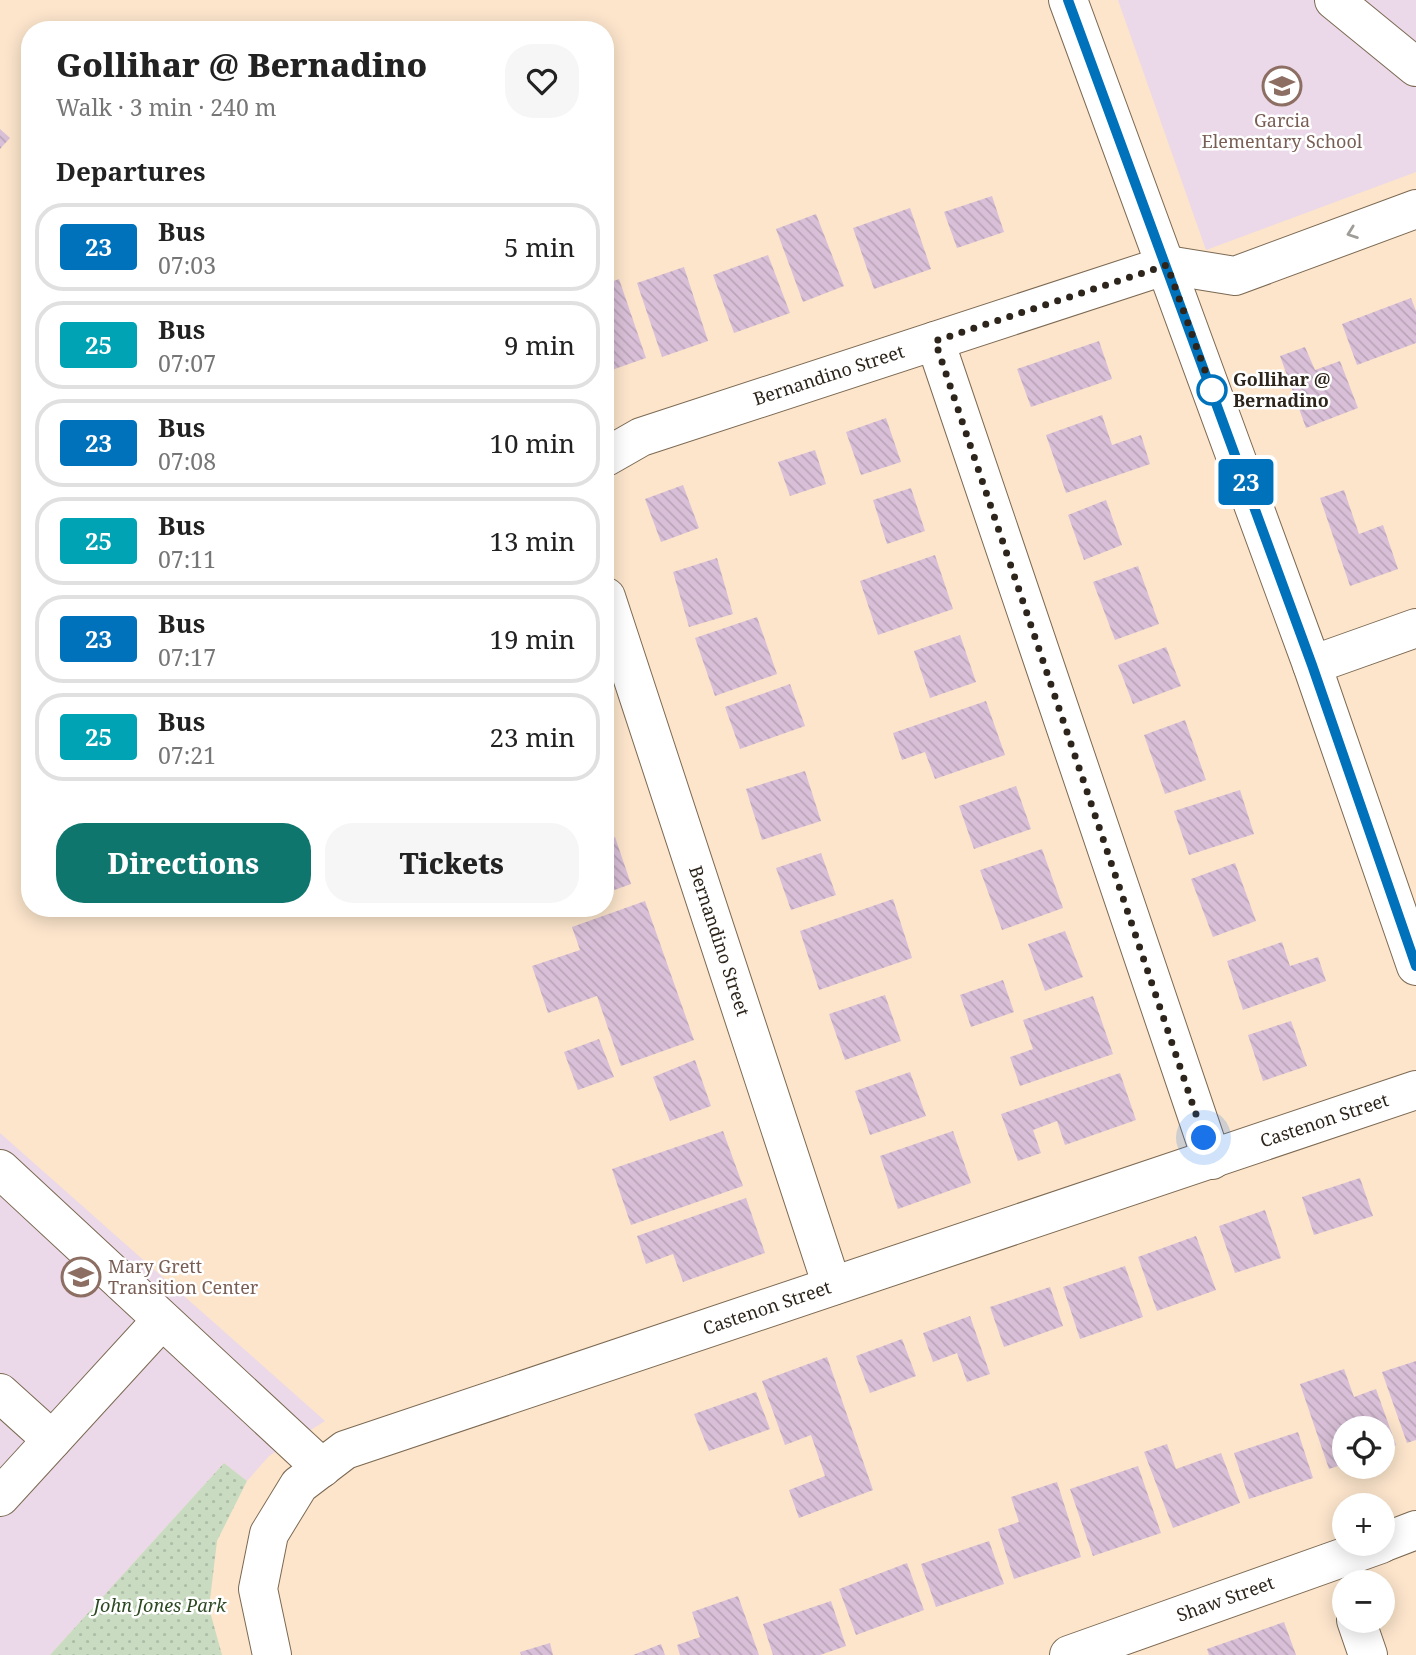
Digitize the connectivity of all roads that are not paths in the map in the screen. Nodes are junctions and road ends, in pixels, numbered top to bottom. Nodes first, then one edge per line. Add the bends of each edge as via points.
1 (1068, 0) edge
2 (1334, 0) edge
3 (1416, 67) edge
4 (1416, 209) edge
5 (1167, 265) junction
6 (935, 341) junction
7 (614, 452) edge
8 (614, 621) edge
9 (1416, 628) edge
10 (1312, 665) junction
11 (1416, 966) edge
12 (1416, 1090) edge
13 (1212, 1160) junction
14 (0, 1169) edge
15 (832, 1286) junction
16 (162, 1320) junction
17 (0, 1393) edge
18 (52, 1440) junction
19 (322, 1468) junction
20 (0, 1497) edge
21 (1416, 1530) edge
22 (1395, 1538) edge
23 (1365, 1556) edge
24 (1347, 1570) edge
25 (1332, 1577) edge
26 (1360, 1633) edge
27 (272, 1655) edge
28 (1069, 1655) edge
29 (1368, 1655) edge

1 - 5 street
2 - 3 street
4 -> 5 street, Bernandino Street via 1235,276
5 - 6 street, Bernandino Street
5 - 10 street
6 - 7 street, Bernandino Street via 641,437
6 - 13 street
8 - 15 street, Bernandino Street
9 - 10 street
10 - 11 street
12 - 13 street, Castenon Street
13 - 15 street, Castenon Street
14 - 16 street
15 - 19 street, Castenon Street via 345,1450
16 - 18 street
16 - 19 street
17 - 18 street
18 - 20 street
19 - 27 street, Castenon Street via 299,1485 269,1534 258,1589
21 - 22 street, Shaw Street
23 - 24 street, Shaw Street
25 - 28 street, Shaw Street
26 - 29 street

